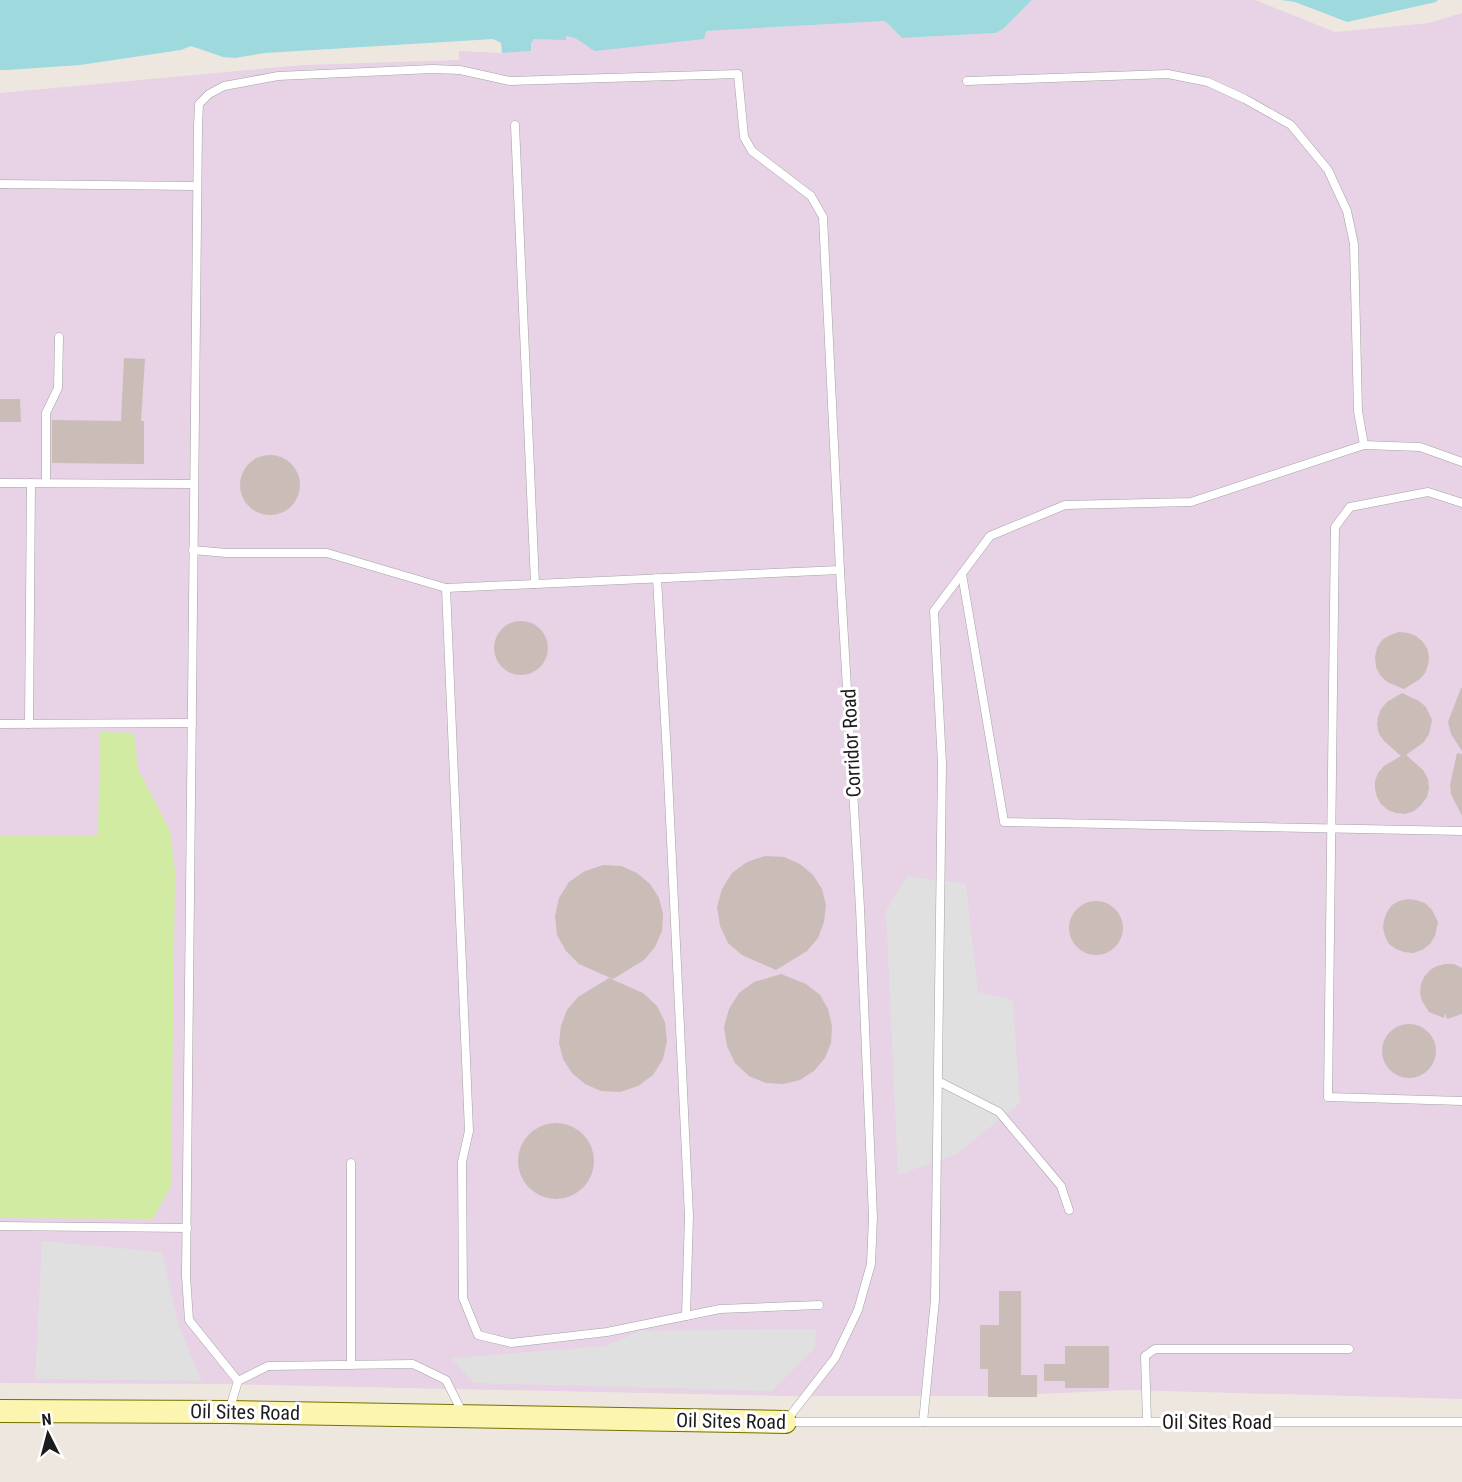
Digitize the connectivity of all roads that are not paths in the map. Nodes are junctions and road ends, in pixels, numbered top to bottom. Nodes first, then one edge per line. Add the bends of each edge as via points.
1 (968, 81) dead end
2 (515, 125) dead end
3 (0, 184) edge
4 (197, 186) junction
5 (59, 336) dead end
6 (1364, 445) junction
7 (1462, 462) edge
8 (0, 483) edge
9 (31, 483) junction
10 (46, 483) junction
11 (194, 484) junction
12 (1462, 503) edge
13 (193, 550) junction
14 (840, 570) junction
15 (962, 574) junction
16 (657, 578) junction
17 (535, 584) junction
18 (446, 588) junction
19 (192, 723) junction
20 (0, 724) edge
21 (29, 724) junction
22 (1331, 828) junction
23 (1462, 831) edge
24 (938, 1081) junction
25 (1462, 1101) edge
26 (351, 1163) dead end
27 (1069, 1210) dead end
28 (0, 1226) edge
29 (187, 1228) junction
30 (819, 1305) dead end
31 (686, 1316) junction
32 (1349, 1348) dead end
33 (351, 1365) junction
34 (238, 1381) junction
35 (0, 1411) edge
36 (228, 1412) junction
37 (464, 1415) junction
38 (785, 1422) junction
39 (923, 1422) junction
40 (1147, 1422) junction
41 (1462, 1422) edge

1 - 6 lane via 1168,74 1208,82 1291,125 1328,170 1347,211 1354,244 1358,411
2 - 17 lane
3 - 4 lane
4 - 11 lane
4 - 14 lane, Corridor Road via 200,104 224,86 278,76 432,69 460,70 510,81 738,74 748,144 811,196 823,217
5 - 10 lane via 58,388 46,413
6 - 7 lane via 1420,447
6 - 15 lane via 1191,502 1065,505 990,536
8 - 9 lane
9 - 10 lane
9 - 21 lane
10 - 11 lane
11 - 13 lane
12 - 22 lane via 1428,492 1350,507 1335,527
13 - 18 lane via 327,553
13 - 19 lane
14 - 16 lane
14 - 38 lane, Corridor Road via 860,908 873,1217 871,1264 858,1310 835,1358
15 - 22 lane via 1004,822
15 - 24 lane via 934,611 942,764
16 - 17 lane
16 - 31 lane via 689,1216
17 - 18 lane
18 - 31 lane via 469,1131 462,1162 464,1298 478,1335 511,1343 608,1332
19 - 21 lane
19 - 29 lane
20 - 21 lane
22 - 23 lane
22 - 25 lane via 1329,1097
24 - 27 lane via 999,1112 1061,1186
24 - 39 lane via 935,1300
26 - 33 lane
28 - 29 lane
29 - 34 lane via 189,1320
30 - 31 lane via 720,1309
32 - 40 lane via 1155,1348 1145,1356
33 - 34 lane via 268,1366
33 - 37 lane via 413,1364 446,1380
34 - 36 lane
35 - 36 street, Oil Sites Road
36 - 37 street, Oil Sites Road
37 - 38 street, Oil Sites Road
38 - 39 lane, Oil Sites Road
39 - 40 lane, Oil Sites Road
40 - 41 lane, Oil Sites Road

